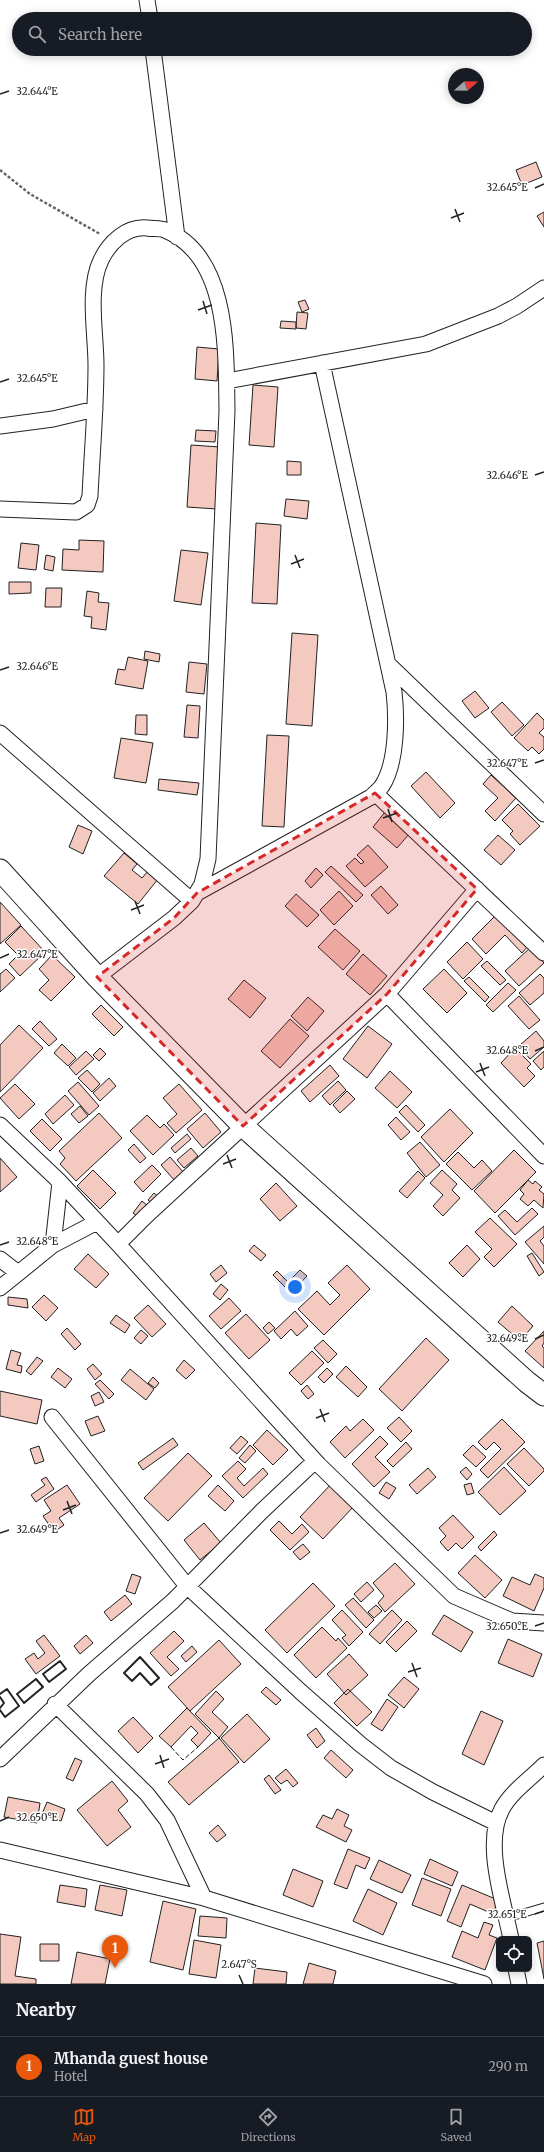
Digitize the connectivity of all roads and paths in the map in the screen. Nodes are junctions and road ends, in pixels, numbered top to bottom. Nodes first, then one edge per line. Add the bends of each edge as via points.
1 (147, 0) edge
2 (149, 12) edge
3 (155, 56) edge
4 (0, 170) edge
5 (177, 237) junction
6 (113, 242) junction
7 (544, 288) edge
8 (322, 363) junction
9 (227, 381) junction
10 (95, 409) junction
11 (0, 426) edge
12 (0, 509) edge
13 (388, 664) junction
14 (0, 733) edge
15 (375, 793) junction
16 (544, 814) edge
17 (0, 870) edge
18 (477, 889) junction
19 (195, 897) junction
20 (544, 953) edge
21 (97, 977) junction
22 (387, 994) junction
23 (0, 1125) edge
24 (243, 1126) junction
25 (544, 1156) edge
26 (60, 1182) junction
27 (97, 1222) junction
28 (118, 1244) junction
29 (53, 1245) junction
30 (0, 1259) edge
31 (18, 1273) junction
32 (0, 1288) edge
33 (544, 1395) edge
34 (52, 1416) dead end
35 (315, 1461) junction
36 (187, 1586) junction
37 (544, 1623) edge
38 (55, 1704) junction
39 (0, 1759) edge
40 (544, 1765) edge
41 (496, 1823) junction
42 (0, 1850) edge
43 (204, 1898) junction
44 (544, 1908) edge
45 (507, 1918) junction
46 (510, 1936) edge
47 (517, 1972) edge
48 (484, 1984) edge
49 (519, 1984) edge

1 - 2 street
3 - 5 street
4 - 6 path via 30,194
5 - 6 street via 164,230 142,228 118,236
5 - 9 street via 190,245 206,266 211,280 223,318
6 - 10 street via 100,262 93,289 96,333
7 - 8 street via 498,316 426,344
8 - 9 street
8 - 13 street
9 - 19 street via 208,859 202,884
10 - 11 street via 38,422
10 - 12 street via 90,496 87,506 76,512
13 - 15 street via 396,712 388,775
13 - 16 street
14 - 19 street
15 - 18 street
15 - 19 street
17 - 21 main road
18 - 20 street
18 - 22 street
19 - 21 street via 174,918
21 - 24 main road
22 - 24 street
22 - 25 street
23 - 26 street
24 - 28 street
24 - 33 main road via 515,1372
26 - 27 street
26 - 29 street
27 - 28 street
27 - 29 street
28 - 35 street
29 - 31 street
30 - 31 street
31 - 32 street
34 - 36 street
35 - 36 street
35 - 37 street via 454,1596 512,1621
36 - 38 street
36 - 41 street via 325,1713 385,1764 433,1792
38 - 39 street
38 - 43 street via 151,1799 167,1820
40 - 41 street via 513,1794
41 - 45 street via 498,1880
42 - 43 street
43 - 48 street
44 - 45 lane
45 - 46 street
47 - 49 street

